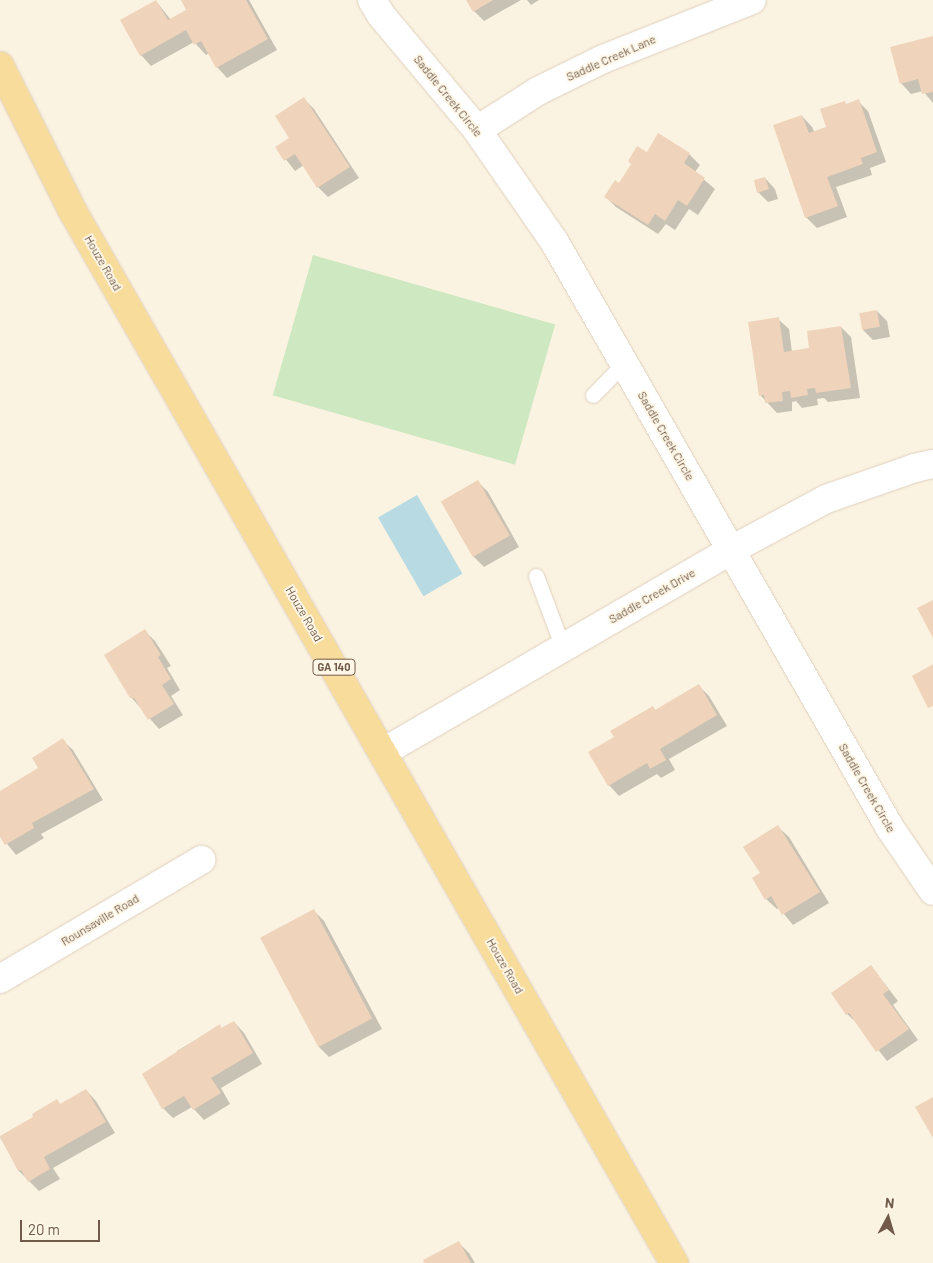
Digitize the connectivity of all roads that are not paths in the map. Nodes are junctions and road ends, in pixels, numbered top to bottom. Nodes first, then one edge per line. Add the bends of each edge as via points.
1 (372, 0) edge
2 (752, 0) edge
3 (0, 66) edge
4 (477, 130) junction
5 (624, 363) junction
6 (594, 395) dead end
7 (933, 464) edge
8 (731, 550) junction
9 (536, 576) dead end
10 (563, 648) junction
11 (383, 752) junction
12 (200, 860) dead end
13 (933, 891) edge
14 (0, 979) edge
15 (674, 1263) edge

1 - 4 street, Saddle Creek Circle
2 - 4 street, Saddle Creek Lane via 603,59 538,91
3 - 11 main road, Houze Road / GA 140 via 72,210
4 - 5 street, Saddle Creek Circle via 554,241
5 - 6 lane
5 - 8 street, Saddle Creek Circle
7 - 8 street, Saddle Creek Drive via 826,498
8 - 10 street, Saddle Creek Drive
8 - 13 street, Saddle Creek Circle via 890,828
9 - 10 lane
10 - 11 street, Saddle Creek Drive
11 - 15 main road, Houze Road / GA 140
12 - 14 street, Rounsaville Road

